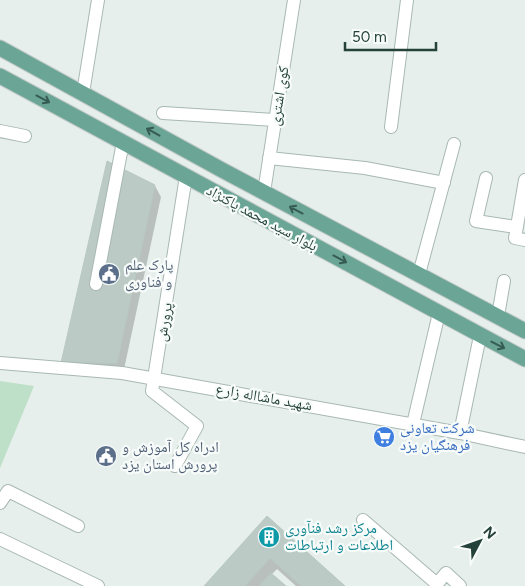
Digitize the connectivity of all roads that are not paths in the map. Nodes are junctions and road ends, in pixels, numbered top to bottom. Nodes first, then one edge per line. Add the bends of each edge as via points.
1 (98, 0) edge
2 (294, 0) edge
3 (407, 0) edge
4 (0, 48) edge
5 (0, 76) edge
6 (83, 93) junction
7 (162, 114) dead end
8 (275, 120) junction
9 (391, 128) dead end
10 (0, 131) edge
11 (25, 136) dead end
12 (123, 142) junction
13 (454, 144) dead end
14 (269, 158) junction
15 (186, 176) junction
16 (486, 178) dead end
17 (525, 180) edge
18 (444, 183) junction
19 (264, 192) junction
20 (519, 235) edge
21 (419, 274) junction
22 (504, 282) dead end
23 (96, 284) dead end
24 (466, 299) junction
25 (439, 313) junction
26 (498, 316) junction
27 (456, 323) junction
28 (525, 331) edge
29 (480, 336) junction
30 (525, 359) edge
31 (0, 363) edge
32 (155, 378) junction
33 (413, 424) junction
34 (460, 432) junction
35 (525, 447) edge
36 (174, 466) dead end
37 (0, 503) edge
38 (363, 520) dead end
39 (78, 526) dead end
40 (0, 539) edge
41 (98, 586) edge
42 (460, 586) edge

1 - 6 street
2 - 8 street, کوی اشتری
3 - 9 street
4 - 6 main road, بلوار سید محمد پاکنژاد
5 -> 12 main road, بلوار سید محمد پاکنژاد
19 -> 6 main road, بلوار سید محمد پاکنژاد
7 - 8 street
8 - 14 street, کوی اشتری
10 - 11 street
12 - 15 main road, بلوار سید محمد پاکنژاد
12 - 23 street
13 - 18 street
14 - 18 street via 365,168
14 - 19 street, کوی اشتری
15 -> 25 main road, بلوار سید محمد پاکنژاد
15 - 32 street, پرورش
16 - 20 street via 476,221
17 - 20 street
18 - 21 street
21 -> 19 main road, بلوار سید محمد پاکنژاد
21 - 24 main road, بلوار سید محمد پاکنژاد
22 - 26 street
24 - 26 main road, بلوار سید محمد پاکنژاد
24 - 27 main road
25 - 27 main road, بلوار سید محمد پاکنژاد
25 - 33 street
26 - 28 main road, بلوار سید محمد پاکنژاد
27 - 29 main road, بلوار سید محمد پاکنژاد
29 -> 30 main road, بلوار سید محمد پاکنژاد
29 - 34 street
31 - 32 street, شهید ماشااله زارع via 122,372
32 - 33 street, شهید ماشااله زارع
32 - 36 street via 152,391 197,426
33 - 34 street, شهید ماشااله زارع
34 - 35 street, شهید ماشااله زارع
37 - 39 street via 8,491
38 - 42 street via 437,584 446,573
40 - 41 street

